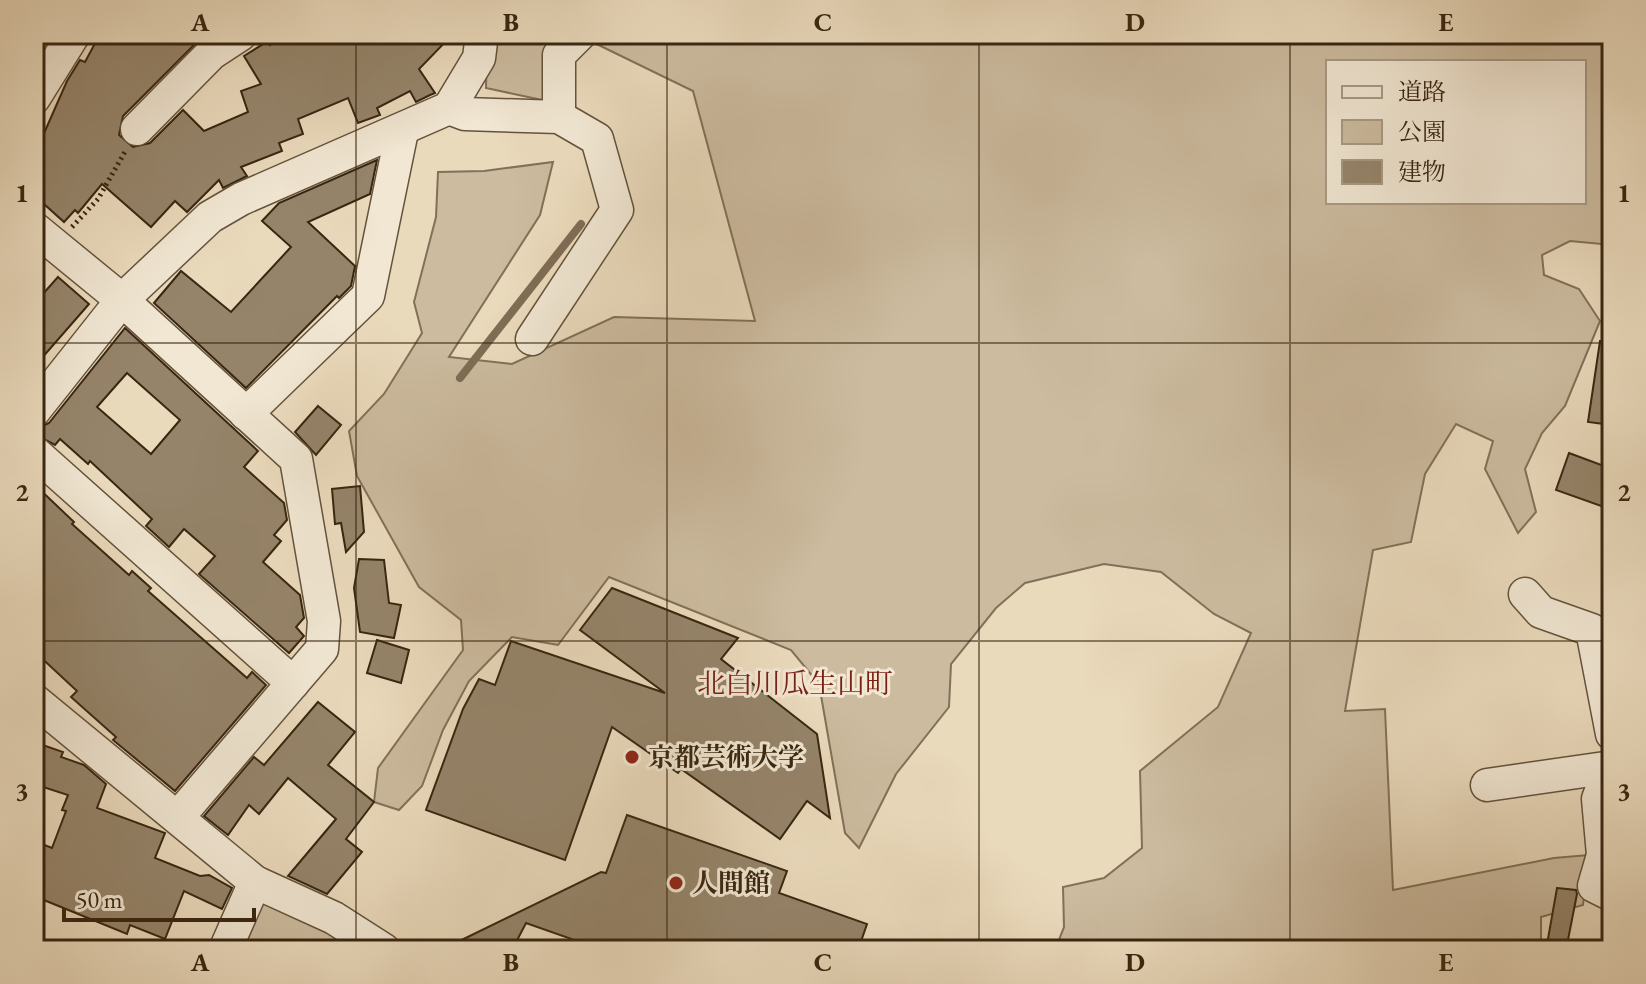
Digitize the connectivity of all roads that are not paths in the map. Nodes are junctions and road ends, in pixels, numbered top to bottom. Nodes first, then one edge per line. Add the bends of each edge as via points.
1 (241, 34) edge
2 (482, 34) edge
3 (580, 34) edge
4 (55, 48) edge
5 (34, 98) edge
6 (449, 108) junction
7 (559, 117) junction
8 (137, 129) road end
9 (402, 131) junction
10 (44, 236) edge
11 (122, 300) junction
12 (532, 339) dead end
13 (34, 411) edge
14 (246, 414) junction
15 (34, 452) edge
16 (1525, 594) dead end
17 (293, 683) junction
18 (34, 700) edge
19 (1612, 734) edge
20 (1611, 767) edge
21 (1487, 785) dead end
22 (178, 817) junction
23 (255, 882) junction
24 (1612, 895) edge
25 (225, 950) edge
26 (384, 950) edge

1 - 8 street via 212,53
2 - 6 street via 479,58
3 - 7 street via 559,55
4 - 5 street
6 - 7 street via 465,114
6 - 9 street
7 - 12 street via 597,139 617,210
9 - 11 street via 210,217
9 - 14 street via 368,296
10 - 11 street
11 - 13 street
11 - 14 street
14 - 17 street via 296,459 324,621 322,649
15 - 17 street
16 - 19 street via 1541,612 1592,630
17 - 22 street
18 - 22 street
20 - 21 street
20 - 24 street via 1598,799 1603,855 1594,886
22 - 23 street
23 - 25 street
23 - 26 street via 334,918

